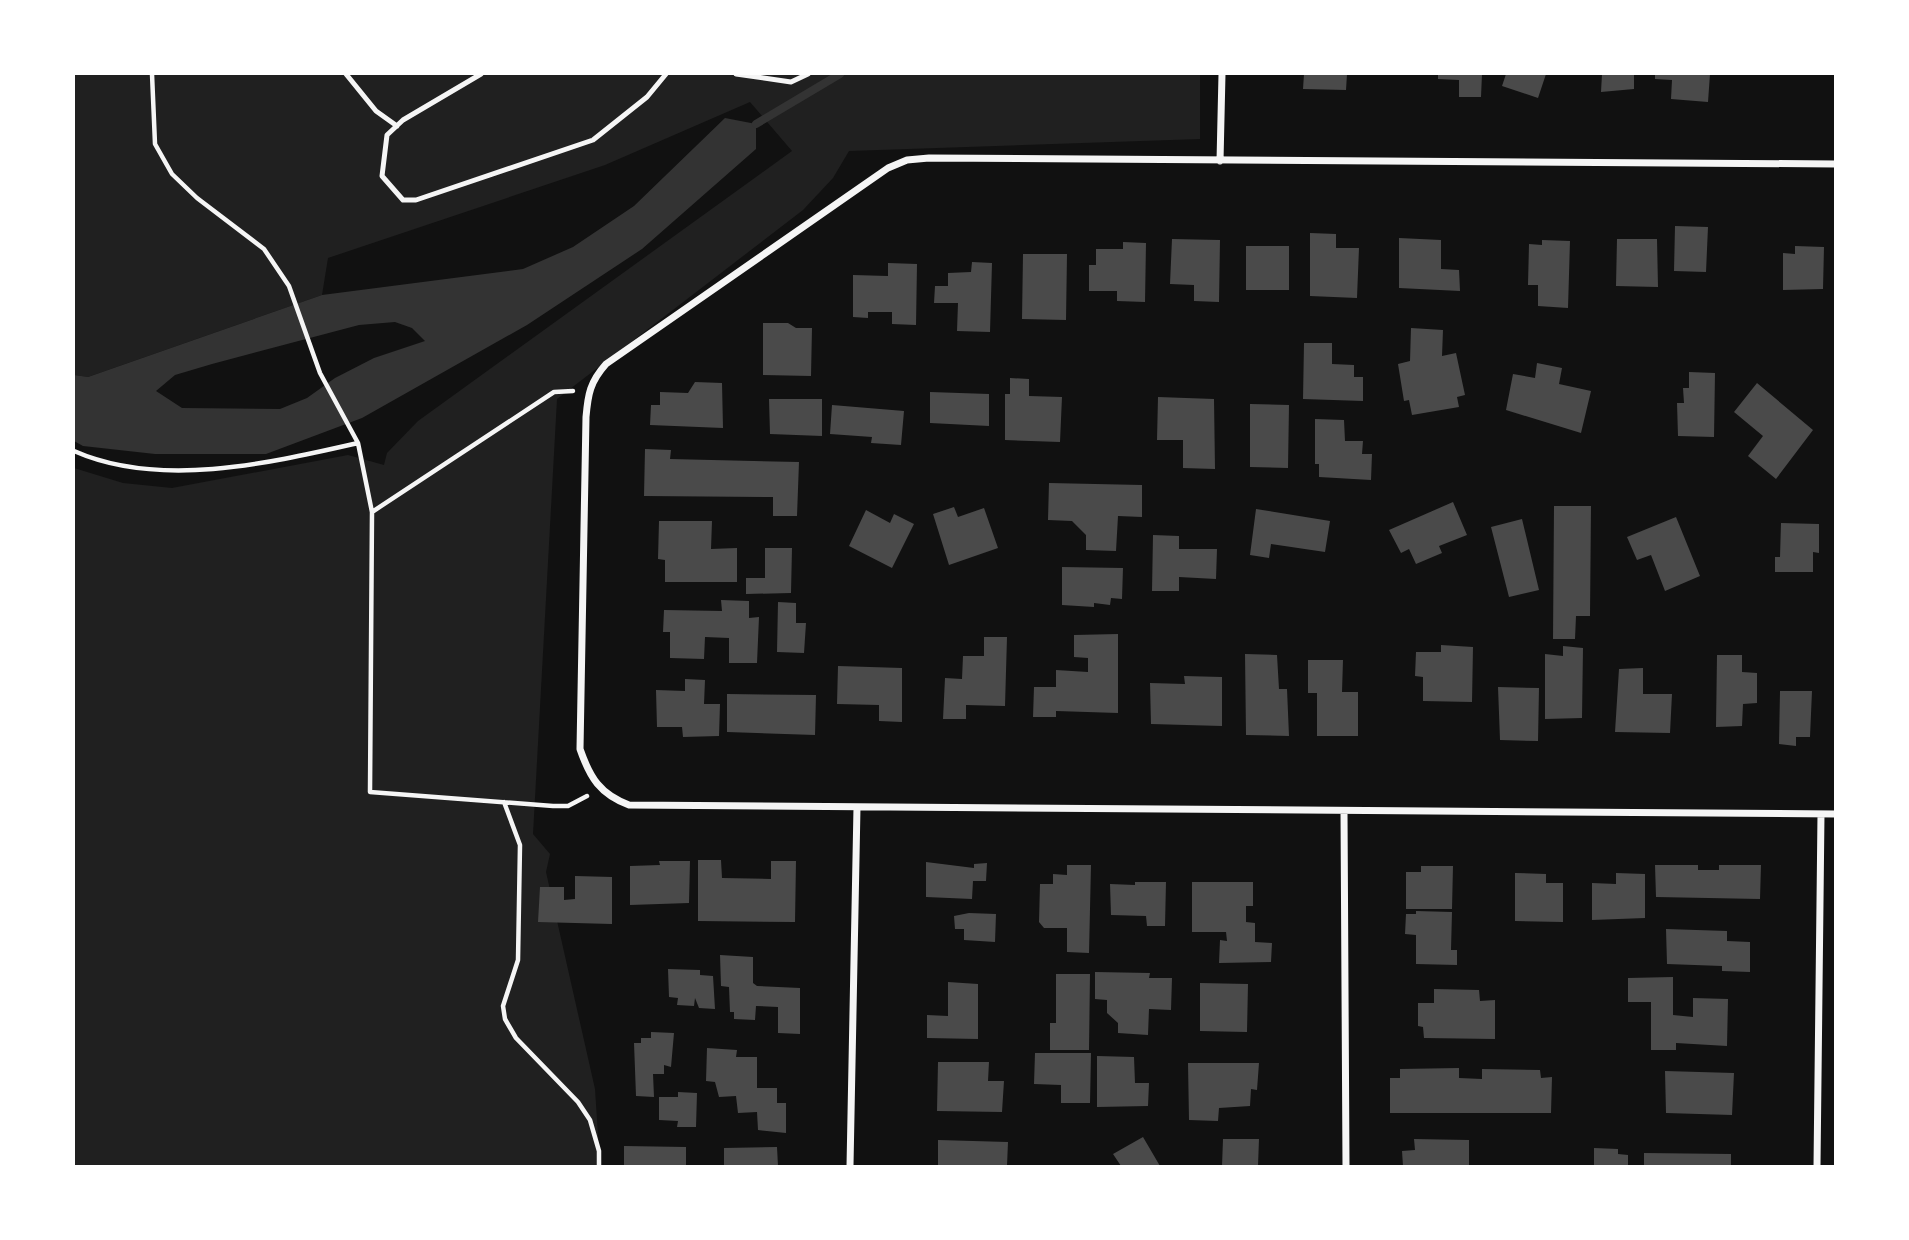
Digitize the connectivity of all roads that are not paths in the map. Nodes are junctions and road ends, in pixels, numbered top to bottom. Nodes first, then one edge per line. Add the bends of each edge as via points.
1 (346, 74) edge
2 (481, 74) edge
3 (666, 74) edge
4 (736, 74) edge
5 (808, 74) edge
6 (1222, 74) edge
7 (473, 75) edge
8 (397, 126) junction
9 (1220, 160) junction
10 (1836, 164) edge
11 (857, 807) junction
12 (1344, 811) junction
13 (1821, 814) junction
14 (1836, 814) edge
15 (850, 1167) edge
16 (1346, 1167) edge
17 (1817, 1167) edge

1 - 8 lane via 376,111
2 - 7 lane
3 - 8 lane via 647,97 593,140 416,200 403,200 382,176 387,135
4 - 5 lane via 791,82
6 - 9 street
7 - 8 lane
9 - 10 street
9 - 11 street via 907,160 888,168 606,365 588,390 580,750 588,773 612,799 629,805
11 - 12 street
11 - 15 street
12 - 13 street
12 - 16 street
13 - 14 street
13 - 17 street

